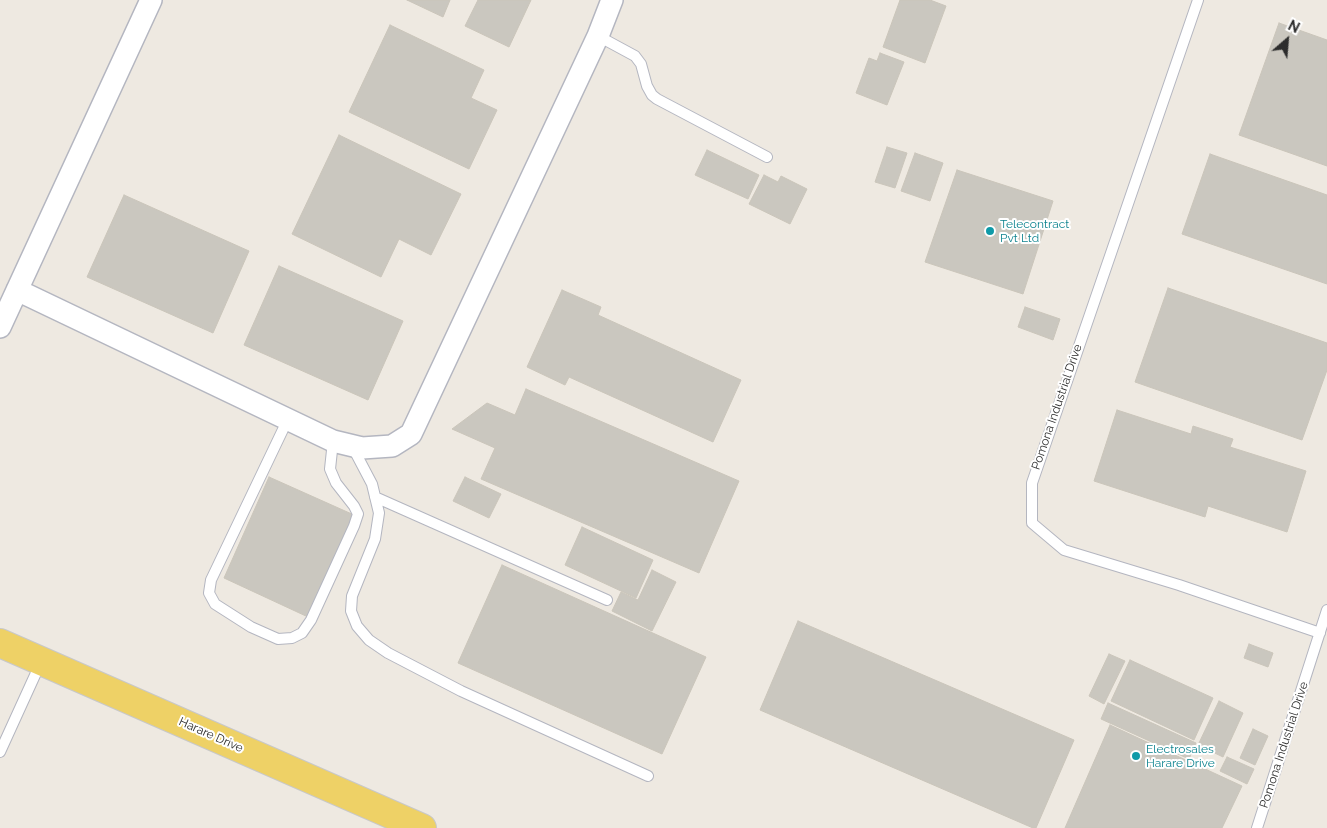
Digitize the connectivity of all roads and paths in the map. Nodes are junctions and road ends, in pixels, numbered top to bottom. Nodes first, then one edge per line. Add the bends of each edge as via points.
1 (151, 0) edge
2 (612, 0) edge
3 (1198, 0) edge
4 (598, 36) junction
5 (767, 157) dead end
6 (17, 290) junction
7 (0, 327) edge
8 (288, 419) junction
9 (343, 443) junction
10 (375, 497) junction
11 (607, 600) dead end
12 (1327, 610) edge
13 (1320, 633) junction
14 (0, 642) edge
15 (42, 661) junction
16 (0, 752) edge
17 (648, 776) dead end
18 (422, 828) edge
19 (1257, 828) edge

1 - 6 street
2 - 4 street
3 - 13 lane, Pomona Industrial Drive via 1032,483 1032,523 1064,550
4 - 5 lane via 636,56 647,86 657,99
4 - 9 street via 411,434 392,446 362,448
6 - 7 street
6 - 8 street
8 - 9 street
8 - 9 lane via 212,580 210,593 215,604 251,627 278,639 302,633 311,620 358,514 330,469
9 - 10 lane via 372,484
10 - 11 lane
10 - 17 lane via 379,513 375,539 352,596 351,611 357,626 369,640 461,691
12 - 13 lane, Pomona Industrial Drive
13 - 19 lane, Pomona Industrial Drive
14 - 15 main road, Harare Drive
15 - 16 lane
15 - 18 main road, Harare Drive

